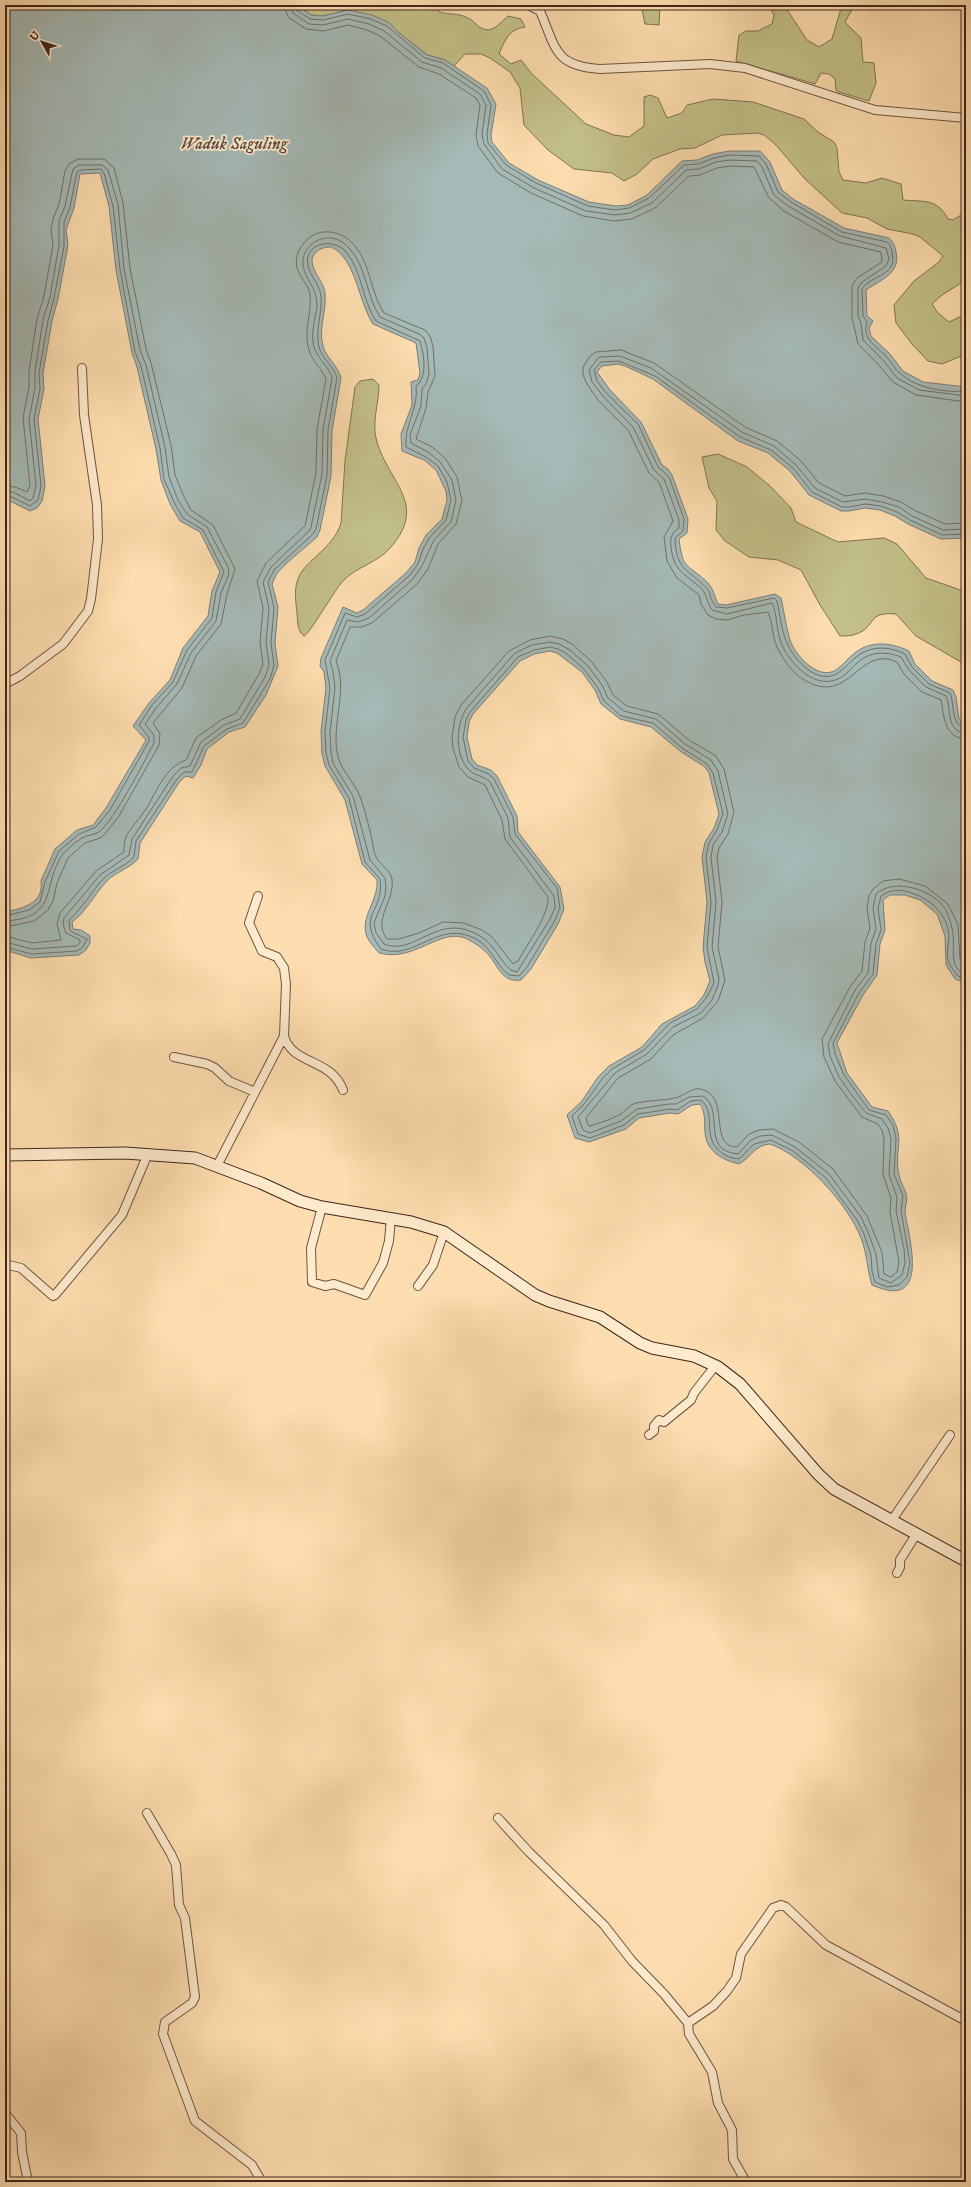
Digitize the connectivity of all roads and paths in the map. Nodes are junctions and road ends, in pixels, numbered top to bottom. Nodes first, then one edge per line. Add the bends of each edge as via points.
1 (528, 5) edge
2 (966, 118) edge
3 (82, 368) dead end
4 (5, 684) edge
5 (258, 896) dead end
6 (284, 1036) junction
7 (174, 1058) dead end
8 (344, 1090) dead end
9 (255, 1092) junction
10 (5, 1155) edge
11 (148, 1156) junction
12 (218, 1166) junction
13 (322, 1207) junction
14 (391, 1218) junction
15 (444, 1232) junction
16 (5, 1264) edge
17 (418, 1286) dead end
18 (715, 1366) junction
19 (950, 1435) dead end
20 (649, 1436) dead end
21 (892, 1520) junction
22 (917, 1533) junction
23 (966, 1561) edge
24 (897, 1573) dead end
25 (147, 1813) dead end
26 (498, 1818) dead end
27 (966, 2021) edge
28 (688, 2023) junction
29 (5, 2113) edge
30 (28, 2182) edge
31 (262, 2182) edge
32 (746, 2182) edge

1 - 2 street via 540,11 558,54 570,64 585,68 710,64 745,68 875,110
3 - 4 street via 84,415 97,505 98,539 91,599 88,611 63,644
5 - 6 street via 249,923 262,951 277,957 284,968
6 - 8 street via 294,1052 325,1068 341,1083
6 - 9 street
7 - 9 street via 207,1064 229,1081
9 - 12 street
10 - 11 main road via 125,1153
11 - 12 main road via 195,1158
11 - 16 street via 122,1215 55,1295 53,1296 21,1268
12 - 13 main road via 289,1197
13 - 14 main road
13 - 14 street via 311,1248 312,1282 325,1286 334,1284 365,1295 383,1263 390,1236
14 - 15 main road
15 - 17 street via 434,1265
15 - 18 main road via 535,1295 600,1317 652,1348 694,1356
18 - 20 street via 694,1392 691,1400 664,1422 659,1420
18 - 21 main road via 740,1384 834,1489
19 - 21 street
21 - 22 main road
22 - 23 main road
22 - 24 street via 900,1560
25 - 31 street via 176,1865 178,1898 185,1918 195,1997 192,2003 165,2022 163,2034 195,2121 252,2165
26 - 28 street via 604,1925 632,1961
27 - 28 street via 826,1945 782,1905 768,1912 741,1954 736,1978 727,1991 713,2006
28 - 32 street via 689,2034 712,2072 718,2102 732,2130 733,2159
29 - 30 street via 21,2136

